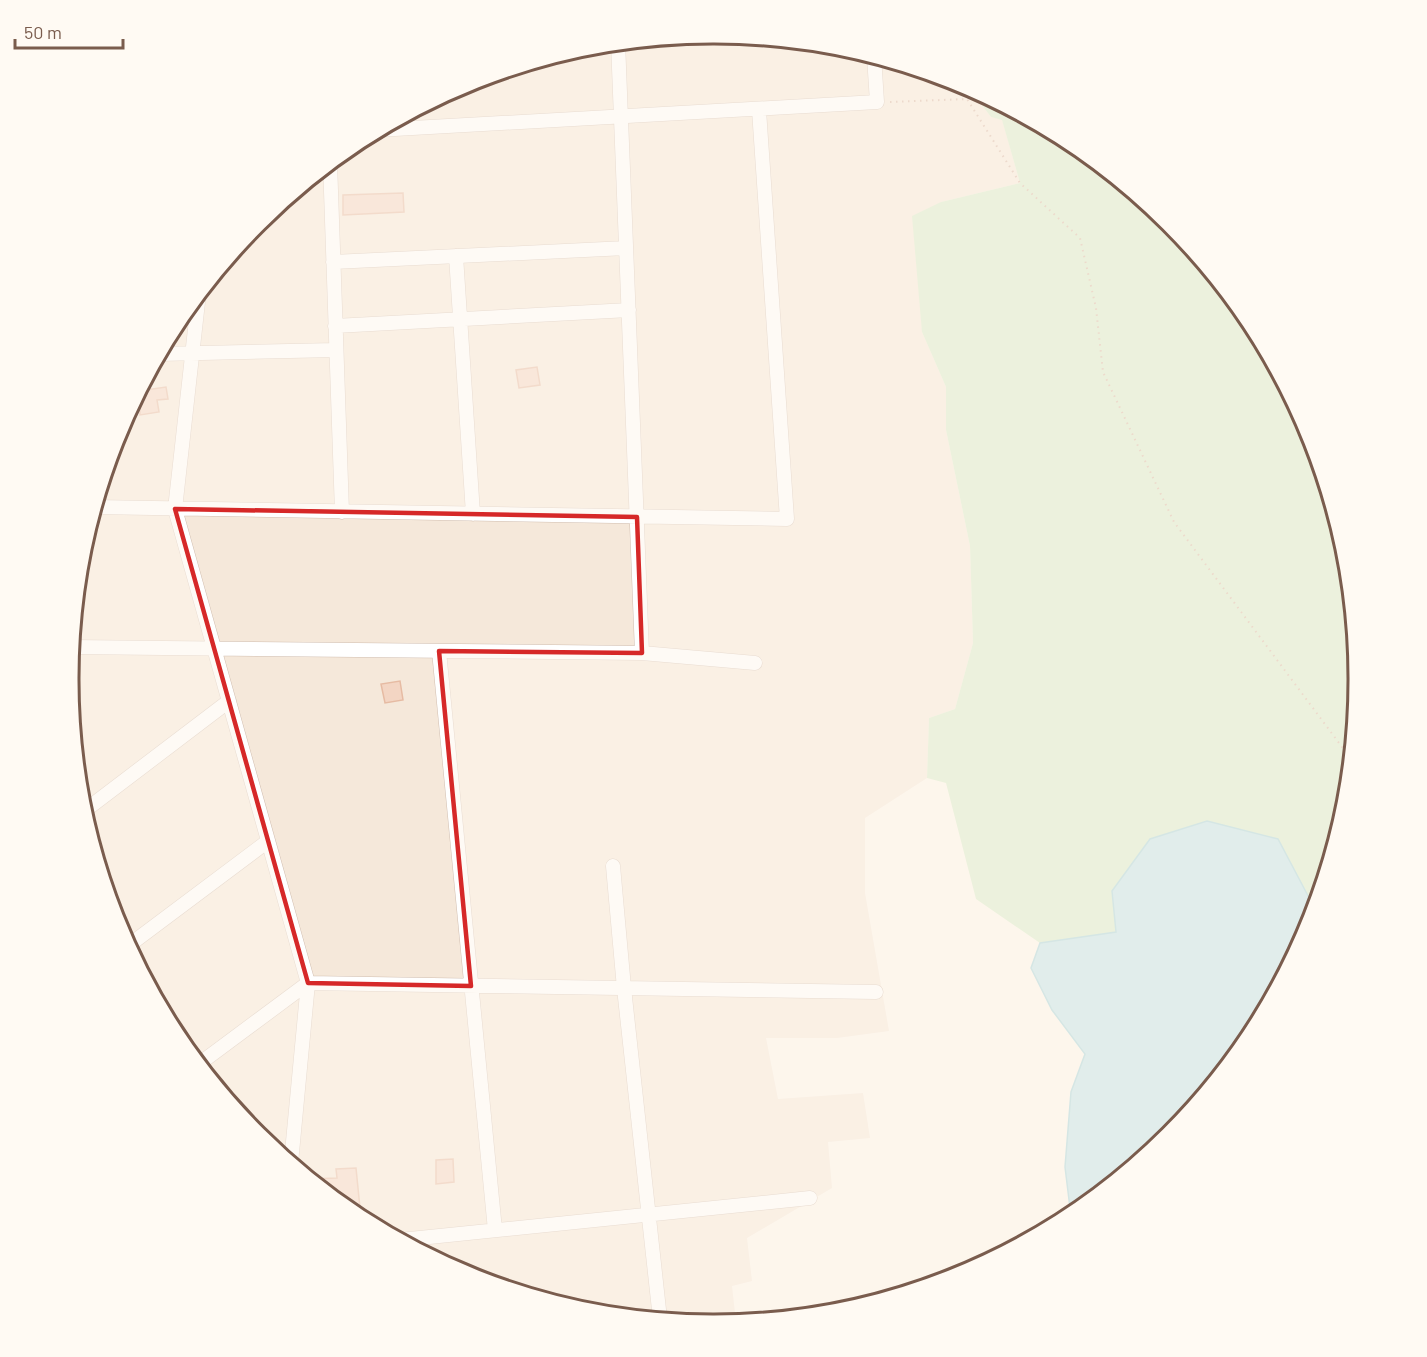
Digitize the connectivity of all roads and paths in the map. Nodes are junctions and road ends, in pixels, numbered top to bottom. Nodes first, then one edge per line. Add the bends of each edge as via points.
1 (618, 51) edge
2 (875, 64) edge
3 (877, 102) junction
4 (759, 110) junction
5 (621, 117) junction
6 (396, 129) edge
7 (330, 173) edge
8 (626, 248) junction
9 (456, 256) junction
10 (333, 262) junction
11 (197, 310) edge
12 (629, 310) junction
13 (460, 319) junction
14 (335, 326) junction
15 (336, 350) junction
16 (168, 354) edge
17 (192, 354) junction
18 (102, 507) edge
19 (175, 509) junction
20 (342, 512) junction
21 (473, 514) junction
22 (637, 517) junction
23 (80, 647) edge
24 (214, 648) junction
25 (439, 651) junction
26 (642, 653) junction
27 (755, 663) dead end
28 (229, 701) junction
29 (1344, 750) edge
30 (92, 805) edge
31 (268, 841) junction
32 (613, 866) dead end
33 (135, 940) edge
34 (308, 983) junction
35 (471, 986) junction
36 (624, 988) junction
37 (876, 992) dead end
38 (206, 1059) edge
39 (292, 1153) edge
40 (810, 1198) dead end
41 (648, 1214) junction
42 (495, 1230) junction
43 (415, 1238) edge
44 (659, 1311) edge

1 - 5 street
2 - 3 street
3 - 4 street
3 - 29 path via 967,99 1020,183 1080,238 1096,308 1103,372 1174,522
4 - 5 street
4 - 22 street via 787,519
5 - 6 street
5 - 8 street
7 - 10 street
8 - 9 street
8 - 12 street
9 - 10 street
9 - 13 street
10 - 14 street
11 - 17 street
12 - 13 street
12 - 22 street
13 - 14 street
13 - 21 street
14 - 15 street
15 - 17 street
15 - 20 street
16 - 17 street
17 - 19 street
18 - 19 street
19 - 20 street
19 - 24 street
20 - 21 street
21 - 22 street
22 - 26 street
23 - 24 street
24 - 25 street
24 - 28 street
25 - 26 street
25 - 35 street
26 - 27 street
28 - 30 street
28 - 31 street
31 - 33 street
31 - 34 street
32 - 36 street
34 - 35 street
34 - 38 street
34 - 39 street
35 - 36 street
35 - 42 street
36 - 37 street
36 - 41 street
40 - 41 street
41 - 42 street
41 - 44 street
42 - 43 street

